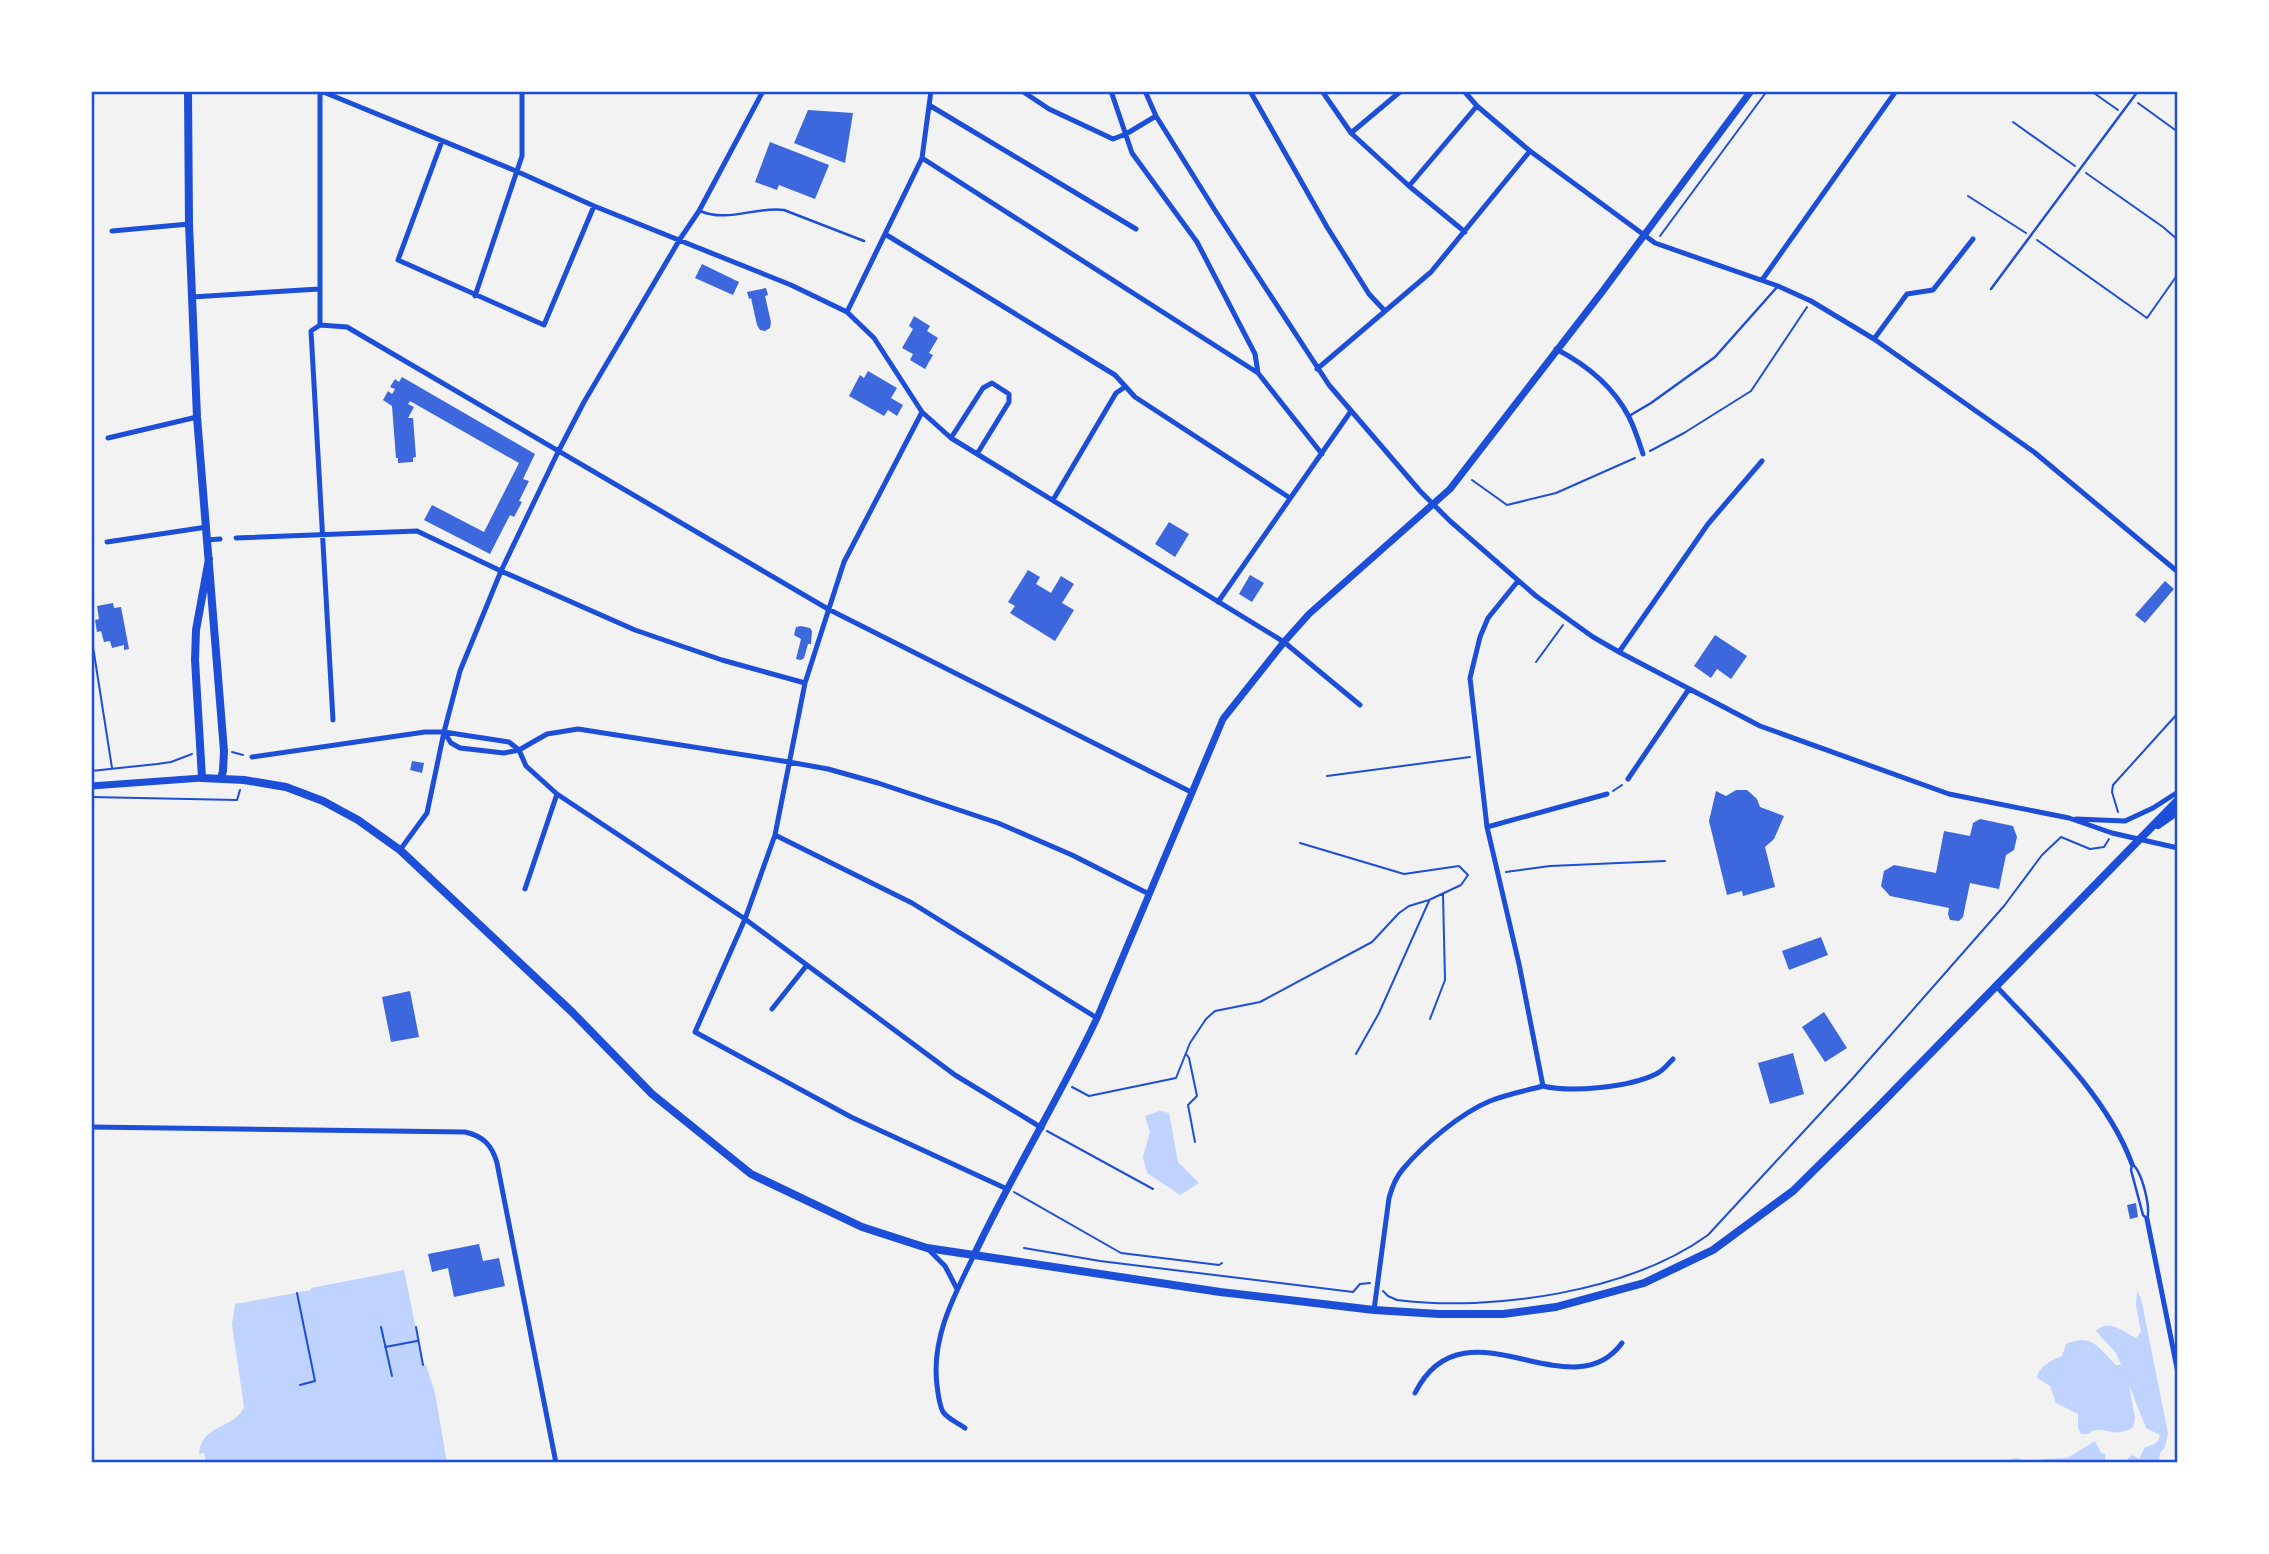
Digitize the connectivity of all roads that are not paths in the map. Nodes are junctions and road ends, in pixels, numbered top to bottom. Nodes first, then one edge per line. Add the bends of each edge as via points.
1 (188, 91) edge
2 (320, 91) edge
3 (522, 91) edge
4 (763, 91) edge
5 (931, 91) edge
6 (1022, 91) edge
7 (1111, 91) edge
8 (1146, 91) edge
9 (1250, 91) edge
10 (1322, 91) edge
11 (1401, 91) edge
12 (1464, 91) edge
13 (1751, 91) edge
14 (1896, 91) edge
15 (2137, 91) edge
16 (929, 104) junction
17 (1477, 106) junction
18 (1156, 116) junction
19 (1351, 133) junction
20 (1126, 134) junction
21 (442, 141) junction
22 (1530, 151) junction
23 (922, 158) junction
24 (516, 171) junction
25 (1409, 186) junction
26 (594, 206) junction
27 (699, 211) junction
28 (189, 224) junction
29 (1136, 229) dead end
30 (112, 230) dead end
31 (1465, 232) junction
32 (885, 234) junction
33 (1642, 235) junction
34 (680, 239) junction
35 (1973, 239) dead end
36 (864, 241) dead end
37 (1762, 280) junction
38 (1778, 286) junction
39 (318, 289) junction
40 (1991, 289) dead end
41 (475, 296) junction
42 (192, 297) junction
43 (1384, 310) junction
44 (847, 312) junction
45 (320, 325) junction
46 (1874, 340) junction
47 (1556, 349) junction
48 (1317, 369) junction
49 (1258, 373) junction
50 (1125, 387) junction
51 (1351, 411) junction
52 (922, 412) junction
53 (1629, 416) junction
54 (197, 417) junction
55 (108, 438) dead end
56 (951, 438) junction
57 (558, 452) junction
58 (977, 454) junction
59 (1322, 454) junction
60 (1643, 454) road end
61 (1762, 461) dead end
62 (1290, 498) junction
63 (1053, 500) junction
64 (1434, 505) junction
65 (206, 527) junction
66 (323, 535) junction
67 (236, 538) dead end
68 (220, 539) dead end
69 (207, 540) junction
70 (107, 542) dead end
71 (209, 559) junction
72 (501, 571) junction
73 (2178, 572) edge
74 (1518, 581) junction
75 (1218, 602) junction
76 (828, 609) junction
77 (1284, 642) junction
78 (1619, 652) junction
79 (805, 683) junction
80 (1689, 689) junction
81 (1360, 705) dead end
82 (333, 720) dead end
83 (444, 732) junction
84 (334, 737) dead end
85 (335, 744) junction
86 (519, 750) junction
87 (224, 755) junction
88 (252, 757) road end
89 (789, 762) junction
90 (202, 778) junction
91 (220, 778) junction
92 (1628, 779) road end
93 (244, 780) junction
94 (91, 786) edge
95 (1191, 792) junction
96 (2178, 792) edge
97 (557, 794) junction
98 (1607, 794) road end
99 (2178, 800) edge
100 (2178, 811) edge
101 (2069, 818) junction
102 (1487, 827) junction
103 (775, 835) junction
104 (2139, 839) junction
105 (2178, 848) edge
106 (400, 850) junction
107 (525, 889) dead end
108 (1149, 894) junction
109 (745, 919) junction
110 (807, 965) junction
111 (1995, 985) junction
112 (772, 1009) dead end
113 (1097, 1018) junction
114 (1673, 1059) dead end
115 (1543, 1086) junction
116 (91, 1127) edge
117 (1042, 1128) junction
118 (2132, 1164) joint
119 (1007, 1189) junction
120 (2147, 1219) joint
121 (926, 1248) junction
122 (974, 1255) junction
123 (957, 1289) junction
124 (1374, 1310) junction
125 (1622, 1343) dead end
126 (2178, 1373) edge
127 (1415, 1393) dead end
128 (965, 1428) dead end
129 (556, 1463) edge

1 - 28 main road
2 - 21 street
2 - 39 street
3 - 24 street via 522,156
4 - 27 street
5 - 16 street
6 - 20 street via 1114,139
7 - 20 street
8 - 18 street
9 - 43 street via 1327,227
10 - 19 street
11 - 19 street
12 - 17 street
13 - 33 street
14 - 37 street
15 - 40 lane
16 - 23 street
16 - 29 street
17 - 22 street
17 - 25 street
18 - 20 street
18 - 48 street
19 - 25 street
20 - 49 street via 1132,153 1198,242 1255,354
21 - 24 street
21 - 41 street via 398,260
22 - 31 street
22 - 33 street
23 - 32 street
23 - 49 street
24 - 26 street
24 - 41 street
25 - 31 street
26 - 34 street
26 - 41 street via 544,325
27 - 34 street
27 - 36 lane via 722,216 775,208
28 - 30 street
28 - 42 main road
31 - 43 street via 1431,272
32 - 44 street
32 - 50 street via 1115,374
33 - 37 street
33 - 47 street
34 - 44 street
34 - 57 street
35 - 46 street via 1933,290 1907,294
37 - 38 street
38 - 46 street
38 - 53 lane via 1715,357
39 - 42 street
39 - 45 street
42 - 54 main road
43 - 48 street
44 - 52 street via 874,338
45 - 57 street via 347,327
45 - 66 street via 311,331
46 - 73 street via 2034,452
47 - 53 street via 1602,380
47 - 64 street
48 - 51 street
49 - 59 street
50 - 62 street
50 - 63 street via 1116,393
51 - 59 street
51 - 64 street
52 - 56 street
52 - 76 street via 845,562
53 - 60 street
54 - 55 street
54 - 65 main road
56 - 58 street
56 - 58 street via 983,388 992,383 1009,394 1009,402
57 - 72 street
57 - 76 street
58 - 63 street
59 - 62 street
61 - 78 street via 1708,524
62 - 75 street
63 - 75 street
64 - 74 street
64 - 77 street via 1338,587
65 - 69 main road
65 - 70 street
66 - 67 street
66 - 72 street via 417,531
66 - 82 street
68 - 69 street
69 - 71 main road
71 - 87 main road
71 - 90 main road via 195,660
72 - 79 street via 635,630
72 - 83 street via 460,671
74 - 78 street
74 - 102 street via 1488,618 1470,678
75 - 77 street
76 - 79 street
76 - 95 street
77 - 81 street
77 - 95 street via 1223,719
78 - 80 street
79 - 89 street
80 - 92 street
80 - 101 street via 1760,726 1949,794
83 - 85 street
83 - 86 street via 509,742
83 - 86 street via 460,748 504,753
83 - 106 street via 427,813
84 - 85 street
85 - 88 street
86 - 89 street via 547,734 578,729
86 - 97 street via 526,766
87 - 91 main road
87 - 93 main road via 231,772
89 - 103 street
89 - 108 street via 878,783 998,823
90 - 91 main road
90 - 94 street
91 - 93 main road
93 - 106 main road via 323,801
95 - 108 street
96 - 101 street via 2125,821
97 - 107 street
97 - 109 street
98 - 102 street
99 - 104 main road
100 - 104 main road
101 - 104 street
102 - 115 street
103 - 109 street
103 - 113 street via 912,903
104 - 105 street
104 - 111 main road
106 - 121 main road via 652,1094 751,1174 862,1227
108 - 113 street
109 - 110 street
109 - 119 street via 695,1032 851,1118
110 - 112 street
110 - 117 street via 955,1074
111 - 118 street via 2088,1090
111 - 124 main road via 1793,1191 1713,1250 1644,1283 1556,1307 1503,1314
113 - 117 street
114 - 115 street via 1654,1075 1612,1086 1558,1090
115 - 124 street via 1502,1096 1473,1110 1403,1169 1388,1198
116 - 129 street via 475,1135 495,1156
117 - 119 street
118 - 120 lane
119 - 122 street
120 - 126 street
121 - 122 main road
121 - 123 street via 945,1266
122 - 123 street
122 - 124 main road
123 - 128 street via 940,1334 936,1381 944,1413
125 - 127 street via 1608,1358 1578,1368 1491,1352 1466,1353 1430,1371

